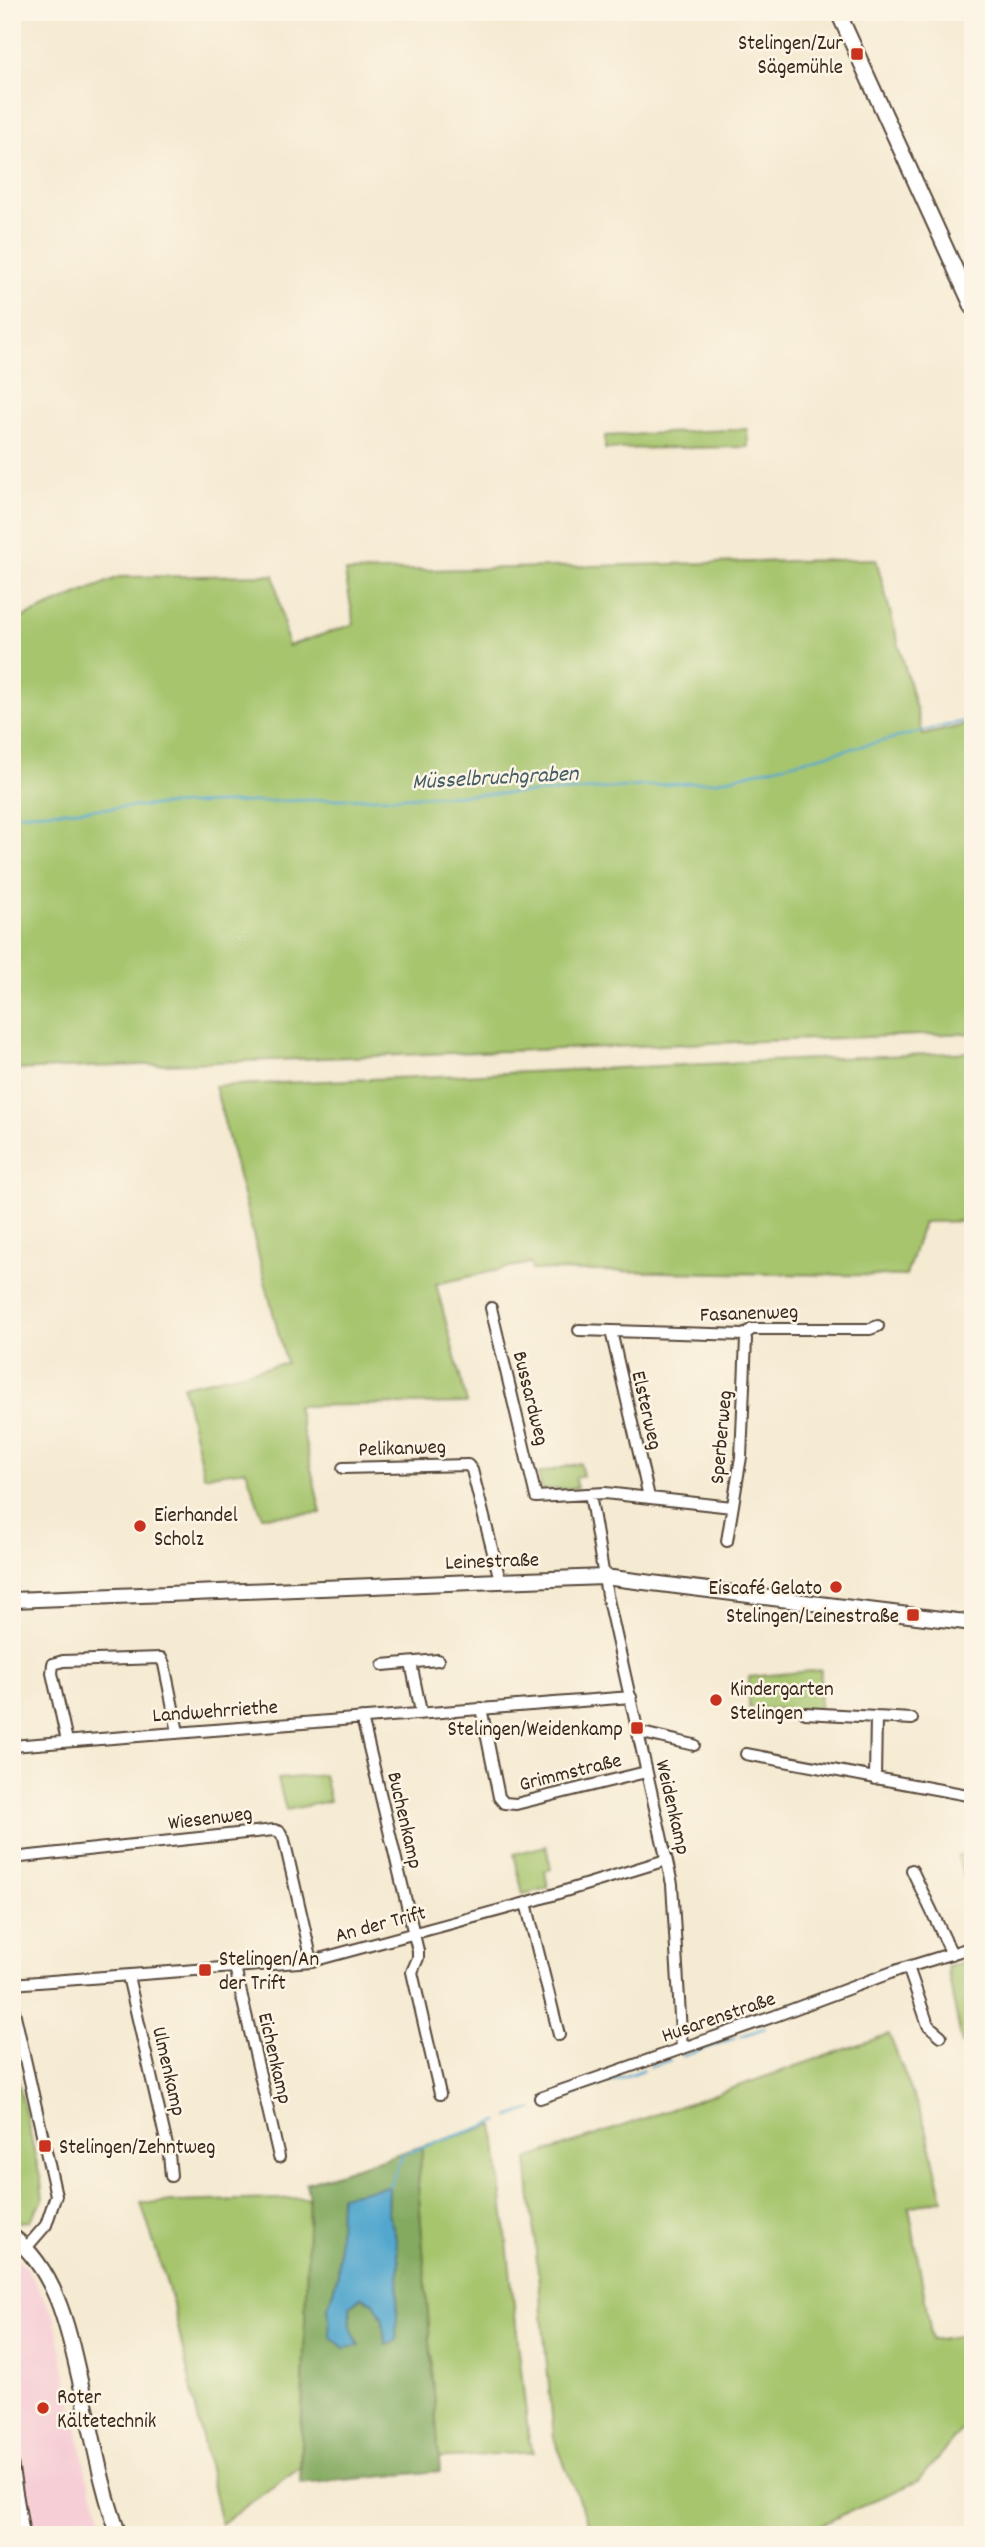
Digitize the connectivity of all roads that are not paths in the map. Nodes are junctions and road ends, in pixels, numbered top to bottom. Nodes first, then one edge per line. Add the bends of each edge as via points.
1 (838, 12) edge
2 (973, 308) edge
3 (491, 1308) dead end
4 (878, 1326) dead end
5 (579, 1330) dead end
6 (611, 1331) junction
7 (744, 1335) junction
8 (343, 1468) dead end
9 (590, 1494) junction
10 (649, 1497) junction
11 (732, 1507) junction
12 (727, 1541) dead end
13 (604, 1577) junction
14 (500, 1580) junction
15 (12, 1600) edge
16 (972, 1623) edge
17 (438, 1660) dead end
18 (411, 1663) junction
19 (383, 1665) dead end
20 (631, 1697) junction
21 (481, 1709) junction
22 (421, 1712) junction
23 (805, 1713) dead end
24 (876, 1717) junction
25 (362, 1718) junction
26 (912, 1719) dead end
27 (178, 1732) junction
28 (638, 1732) junction
29 (67, 1741) junction
30 (694, 1745) dead end
31 (12, 1746) edge
32 (746, 1755) dead end
33 (646, 1772) junction
34 (875, 1779) junction
35 (973, 1796) edge
36 (12, 1858) edge
37 (666, 1860) junction
38 (912, 1870) dead end
39 (526, 1903) junction
40 (413, 1933) junction
41 (973, 1947) edge
42 (952, 1954) junction
43 (312, 1961) junction
44 (235, 1967) junction
45 (908, 1967) junction
46 (128, 1976) junction
47 (12, 1984) edge
48 (12, 2002) edge
49 (559, 2035) dead end
50 (941, 2036) dead end
51 (682, 2049) junction
52 (440, 2094) dead end
53 (540, 2098) dead end
54 (279, 2157) dead end
55 (172, 2176) dead end
56 (12, 2236) edge
57 (26, 2248) junction
58 (12, 2463) edge
59 (24, 2535) edge
60 (119, 2535) edge

1 - 2 street
3 - 9 street, Bussardweg via 536,1497
4 - 7 street, Fasanenweg via 752,1329
5 - 6 street, Fasanenweg
6 - 7 street, Fasanenweg
6 - 10 street, Elsterweg
7 - 11 street, Sperberweg via 741,1457
8 - 14 street, Pelikanweg via 468,1465
9 - 10 street
9 - 13 street, Weidenkamp
10 - 11 street
11 - 12 street, Sperberweg
13 - 14 street, Leinestraße
13 - 16 street, Leinestraße
13 - 20 street, Weidenkamp
14 - 15 street, Leinestraße
17 - 18 street
18 - 19 street
18 - 22 street
20 - 21 street, Landwehrriethe
20 - 28 street, Weidenkamp
21 - 22 street, Landwehrriethe
21 - 33 street, Grimmstraße via 504,1803 516,1804
22 - 25 street, Landwehrriethe
23 - 24 street
24 - 26 street
24 - 34 street
25 - 27 street, Landwehrriethe
25 - 40 street, Buchenkamp
27 - 29 street, Landwehrriethe
27 - 29 street via 160,1658 63,1661 53,1664 52,1673
28 - 30 street
28 - 33 street, Weidenkamp
29 - 31 street, Landwehrriethe
32 - 34 street
33 - 37 street, Weidenkamp
34 - 35 street
36 - 43 street, Wiesenweg via 280,1832
37 - 39 street, An der Trift
37 - 51 street, Weidenkamp via 672,1884
38 - 42 street
39 - 40 street, An der Trift
39 - 49 street
40 - 43 street, An der Trift
40 - 52 street, Buchenkamp via 418,1958 412,1972
41 - 42 street, Husarenstraße
42 - 45 street, Husarenstraße
43 - 44 street, An der Trift
44 - 46 street, An der Trift
44 - 54 street, Eichenkamp
45 - 50 street via 928,2025
45 - 51 street, Husarenstraße
46 - 47 street, An der Trift
46 - 55 street, Ulmenkamp
48 - 57 street via 56,2195 46,2225
51 - 53 street, Husarenstraße
56 - 57 street
57 - 60 street via 47,2278 68,2327
58 - 59 street

